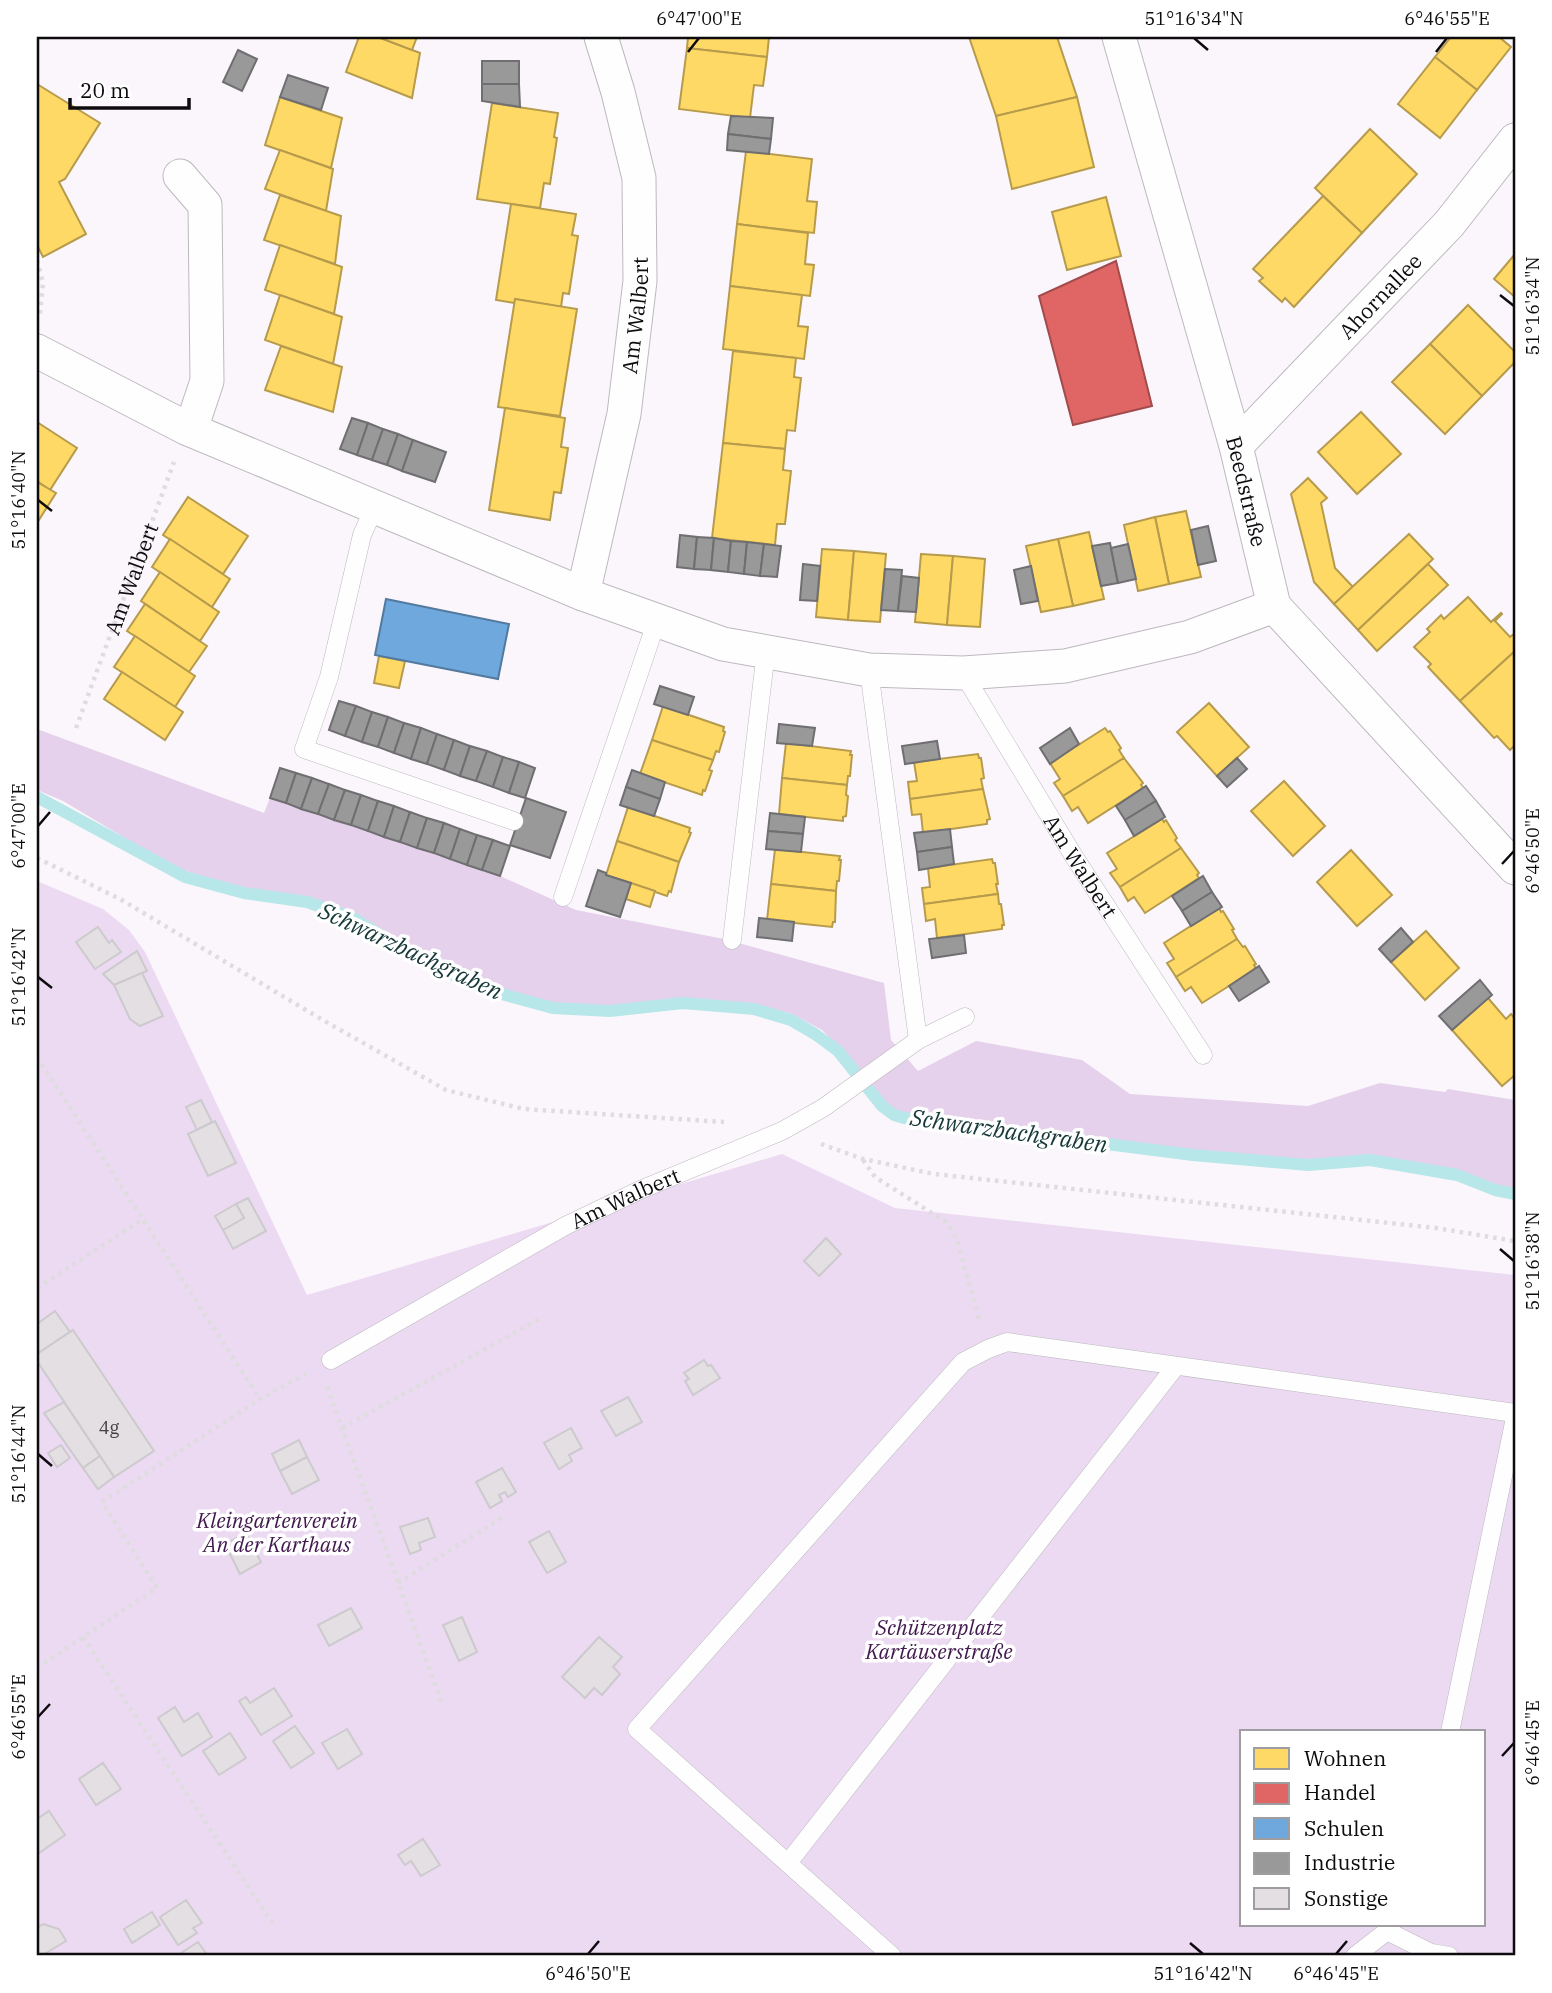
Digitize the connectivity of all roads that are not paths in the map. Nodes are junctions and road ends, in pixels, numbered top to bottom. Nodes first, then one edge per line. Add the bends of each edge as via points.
1 (601, 37) edge
2 (1119, 37) edge
3 (1515, 140) edge
4 (180, 176) dead end
5 (37, 351) edge
6 (189, 429) junction
7 (1236, 446) junction
8 (375, 506) junction
9 (583, 594) junction
10 (1274, 606) junction
11 (657, 620) junction
12 (766, 651) junction
13 (869, 670) junction
14 (963, 673) junction
15 (514, 821) dead end
16 (1515, 868) edge
17 (563, 897) dead end
18 (733, 940) dead end
19 (965, 1017) dead end
20 (918, 1040) junction
21 (1203, 1055) dead end
22 (326, 1363) road end
23 (1176, 1366) junction
24 (1515, 1415) edge
25 (1450, 1730) edge
26 (788, 1863) junction
27 (1389, 1928) edge
28 (892, 1956) edge
29 (1355, 1956) edge
30 (1449, 1956) edge

1 - 9 street, Am Walbert via 639,178 640,281 624,414
2 - 7 street, Beedstraße
3 - 7 street, Ahornallee via 1449,224
4 - 6 street via 205,205 207,381
5 - 6 street
6 - 8 street
7 - 10 street, Beedstraße
8 - 9 street
8 - 15 lane via 362,535 329,677 304,749
9 - 11 street
10 - 14 street via 1189,637 1065,666
10 - 16 street, Beedstraße
11 - 12 street via 723,644
11 - 17 lane
12 - 13 street
12 - 18 lane
13 - 14 street
13 - 20 lane
14 - 21 lane, Am Walbert via 1073,855
19 - 20 lane, Am Walbert
20 - 22 lane, Am Walbert via 823,1108 782,1131 640,1189 565,1226
23 - 24 lane
23 - 26 lane
23 - 26 lane via 1007,1342 962,1362 638,1728
24 - 25 lane
26 - 28 lane
27 - 29 lane
27 - 30 lane via 1431,1953

